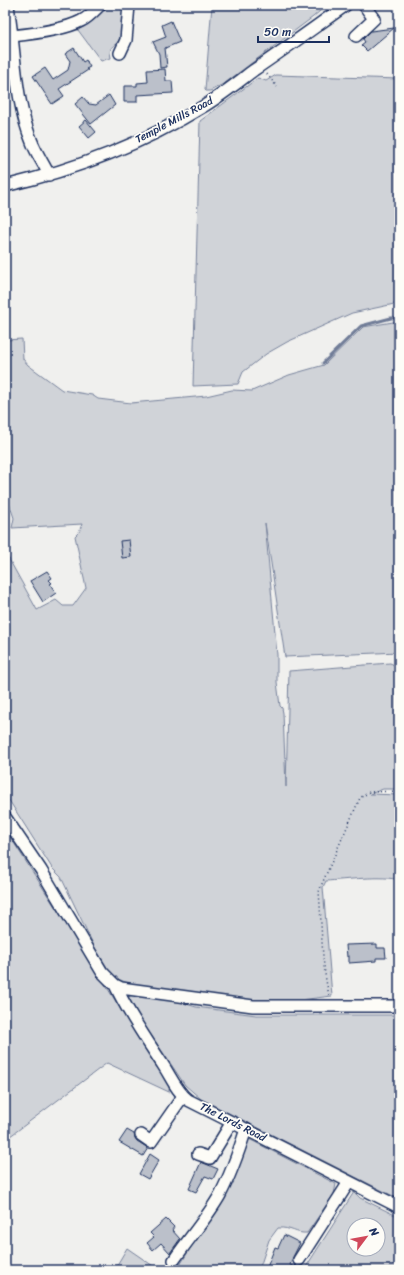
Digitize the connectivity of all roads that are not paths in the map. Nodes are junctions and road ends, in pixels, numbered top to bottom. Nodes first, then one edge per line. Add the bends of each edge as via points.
1 (8, 5) edge
2 (100, 5) edge
3 (129, 5) edge
4 (346, 5) edge
5 (364, 5) edge
6 (12, 36) junction
7 (356, 36) dead end
8 (120, 53) dead end
9 (48, 175) junction
10 (5, 186) edge
11 (5, 817) edge
12 (115, 985) junction
13 (399, 1006) edge
14 (183, 1096) junction
15 (232, 1122) junction
16 (246, 1129) junction
17 (141, 1135) dead end
18 (198, 1154) dead end
19 (349, 1182) junction
20 (399, 1207) edge
21 (174, 1260) dead end
22 (299, 1260) dead end

1 - 6 street
2 - 6 street via 76,24
3 - 8 street via 126,40
4 - 9 street, Temple Mills Road via 210,102 172,124 107,154
5 - 7 street via 374,19
6 - 9 street via 23,114 32,142
9 - 10 street, Temple Mills Road
11 - 12 street, The Lords Road via 41,870 102,972
12 - 13 street via 121,988 253,1006
12 - 14 street, The Lords Road via 127,1009
14 - 15 street, The Lords Road
14 - 17 street via 151,1142
15 - 16 street, The Lords Road
15 - 18 street via 210,1158
16 - 19 street, The Lords Road
16 - 21 street via 220,1194
19 - 20 street, The Lords Road
19 - 22 street

